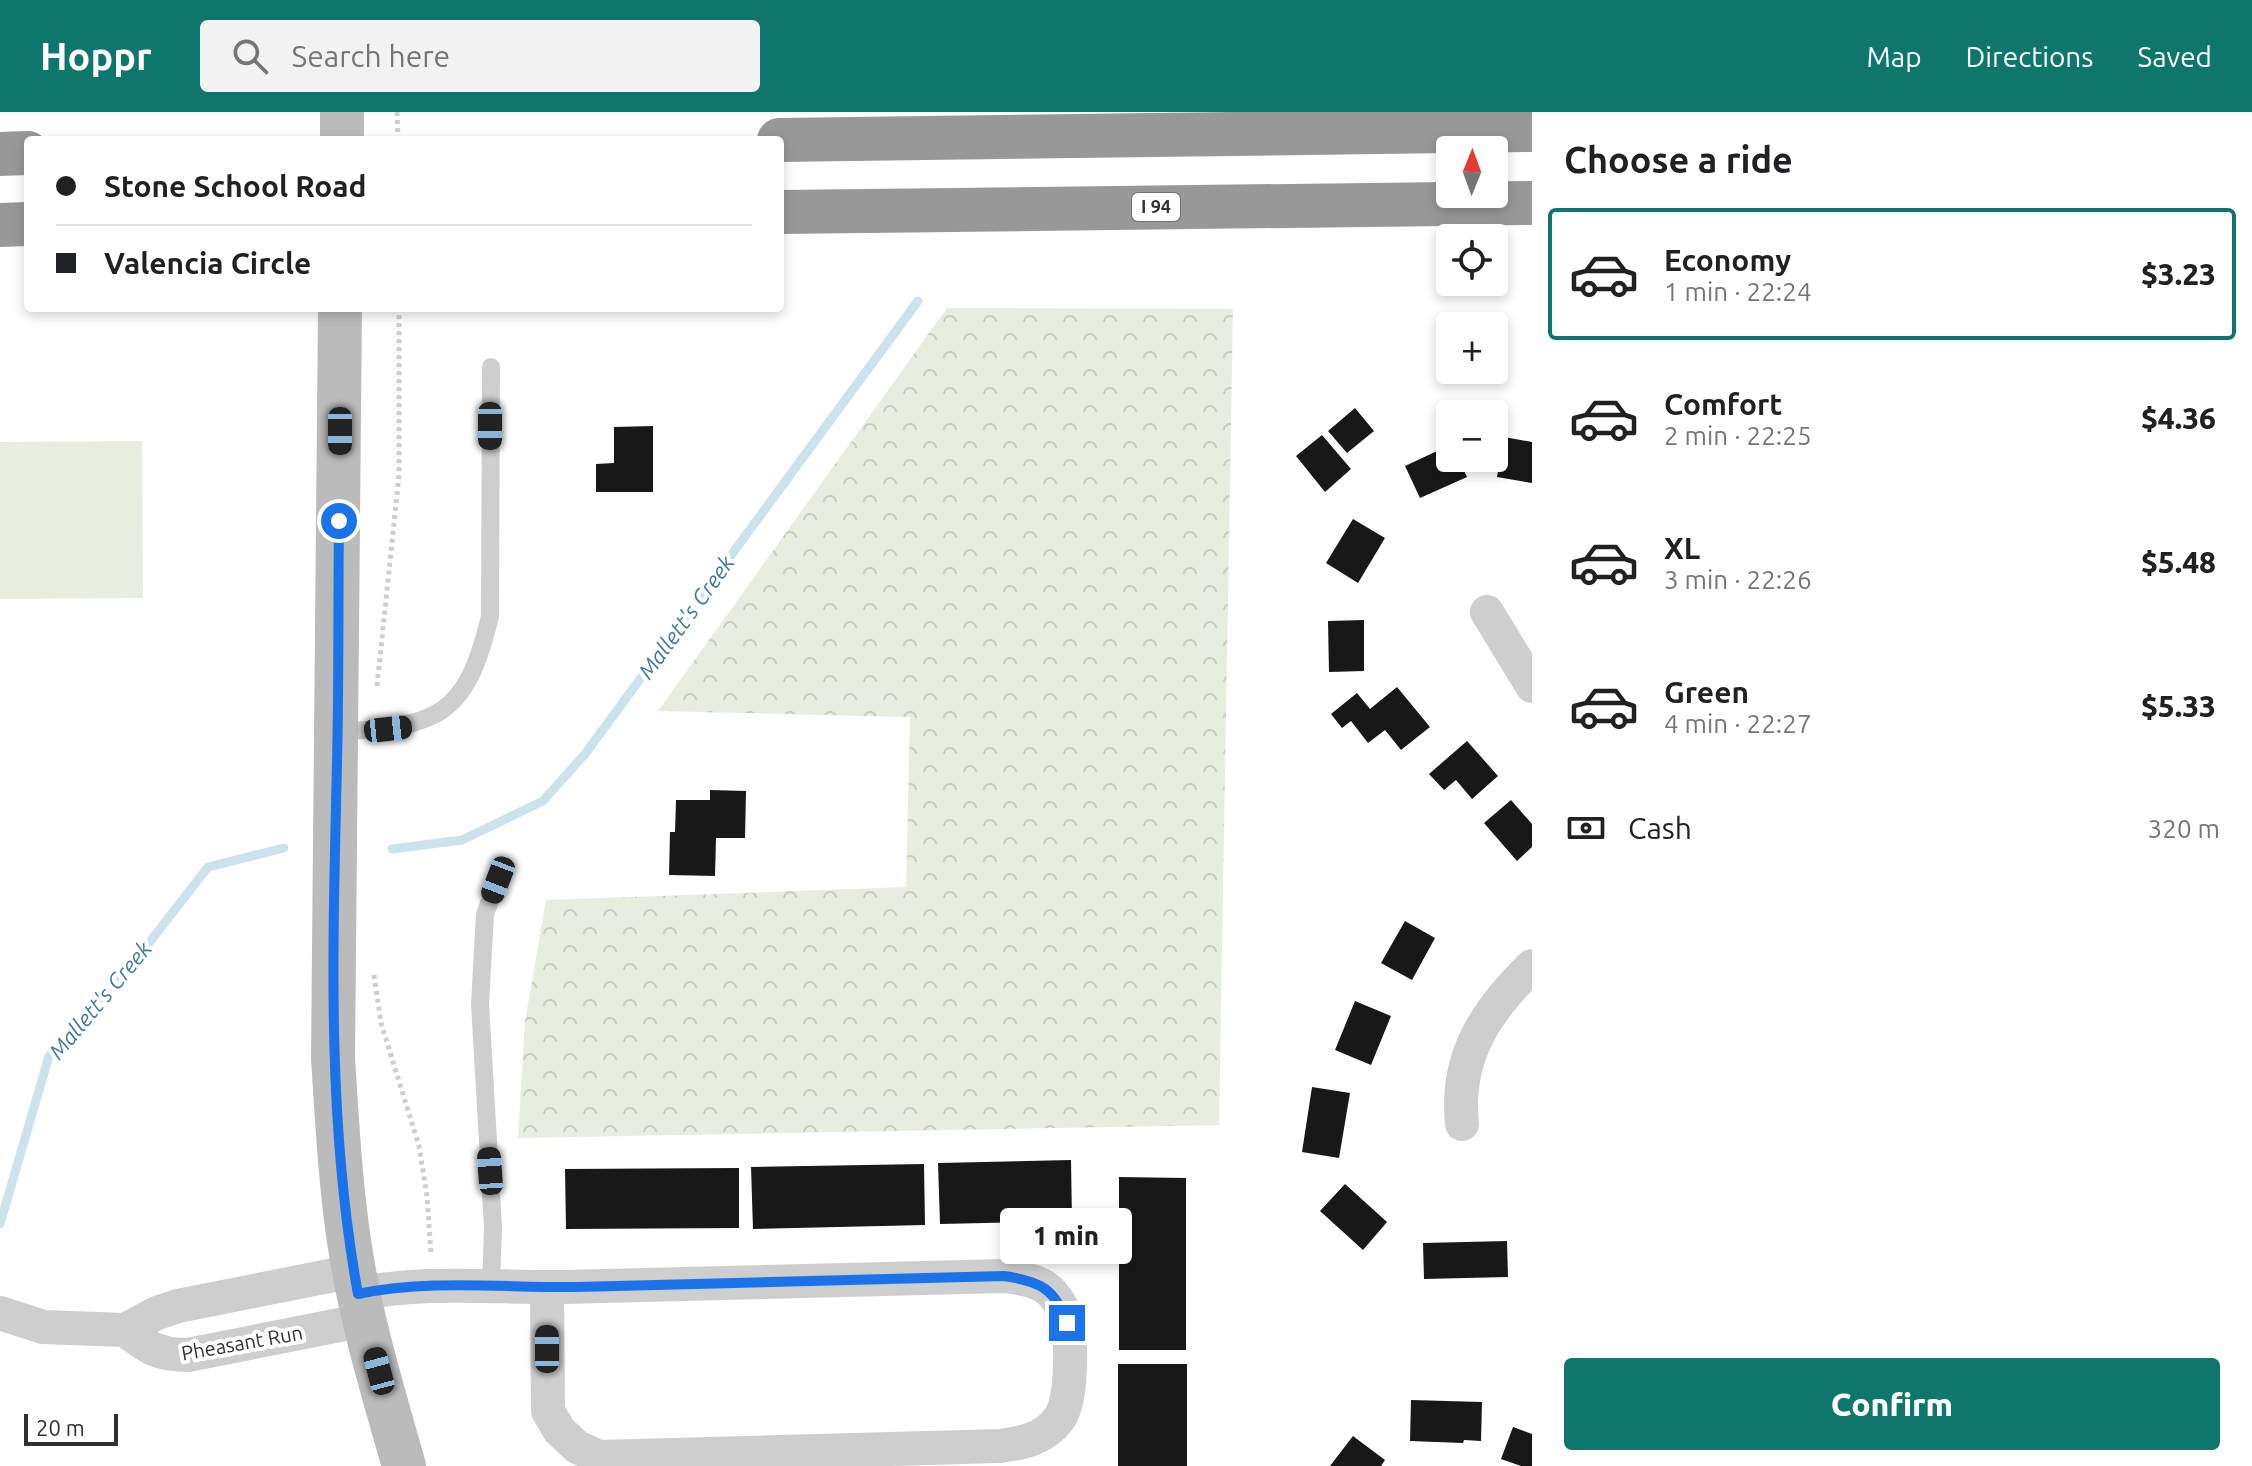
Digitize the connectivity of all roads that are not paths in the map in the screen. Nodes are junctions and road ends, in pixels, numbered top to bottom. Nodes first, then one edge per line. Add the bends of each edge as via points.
1 (342, 112) edge
2 (1532, 130) edge
3 (342, 136) edge
4 (784, 140) edge
5 (24, 153) edge
6 (0, 154) edge
7 (1532, 203) edge
8 (784, 212) edge
9 (24, 224) edge
10 (0, 225) edge
11 (340, 312) edge
12 (491, 367) dead end
13 (1487, 612) dead end
14 (1532, 686) edge
15 (338, 732) junction
16 (498, 880) dead end
17 (1532, 966) edge
18 (1462, 1124) dead end
19 (491, 1285) junction
20 (547, 1287) junction
21 (359, 1295) junction
22 (0, 1313) edge
23 (125, 1330) junction
24 (404, 1466) edge

1 - 3 main road
2 - 4 highway
5 - 6 highway
7 - 8 highway, I 94
9 - 10 highway
11 - 15 main road
12 - 15 lane via 490,616 480,655 459,695 434,717 404,727
13 - 14 street
15 - 21 main road via 333,1058 339,1154
16 - 19 lane via 485,914 480,1004 493,1227
17 - 18 street via 1481,1027 1464,1069 1459,1095
19 - 20 street
19 - 21 street
20 - 20 street via 548,1411 577,1447 599,1457 1026,1443 1062,1417 1069,1395 1064,1314 1046,1288 1029,1280 1004,1276
21 - 23 street via 178,1306
21 - 23 street, Pheasant Run via 188,1355 166,1355
21 - 24 main road
22 - 23 street via 43,1327

